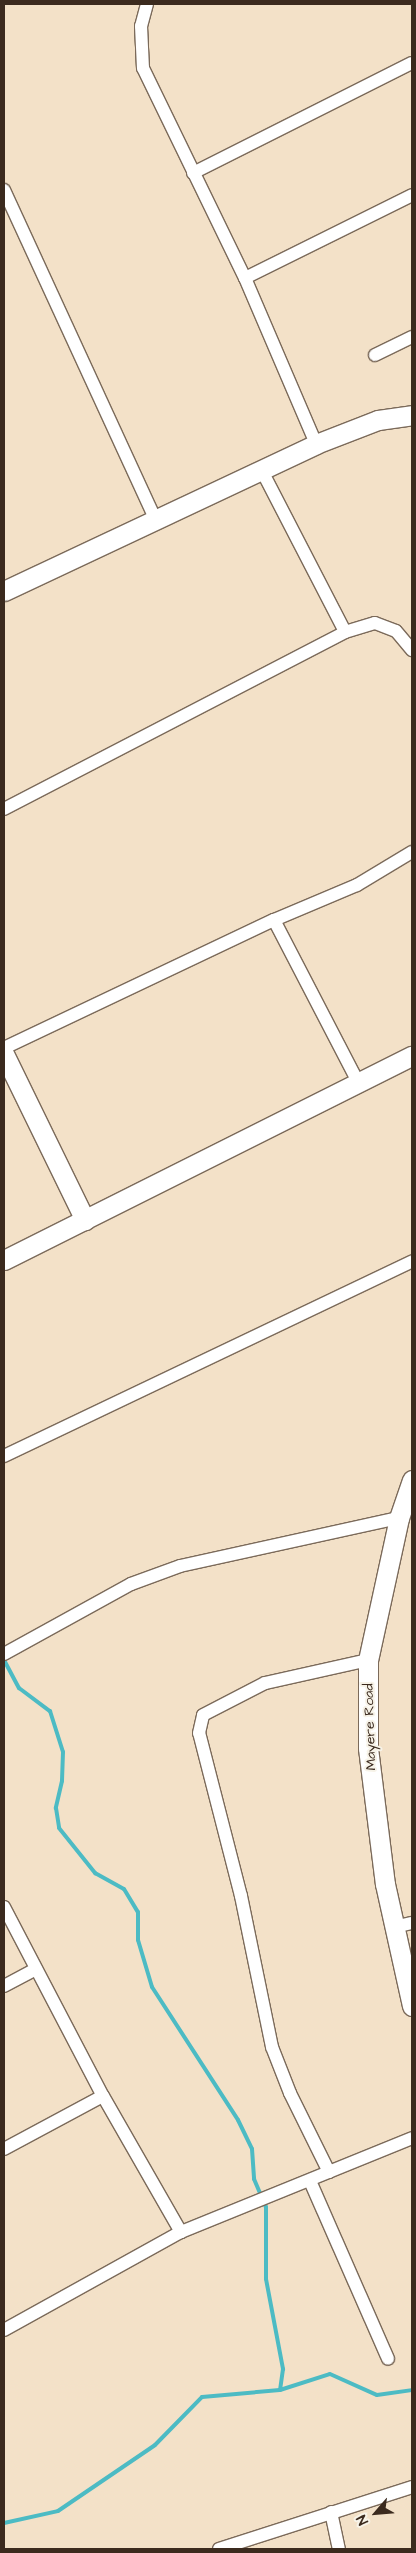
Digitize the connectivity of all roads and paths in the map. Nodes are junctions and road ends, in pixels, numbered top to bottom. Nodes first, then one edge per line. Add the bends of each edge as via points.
1 (147, 4) edge
2 (412, 63) edge
3 (193, 174) junction
4 (4, 190) edge
5 (412, 195) edge
6 (245, 278) junction
7 (412, 337) edge
8 (375, 355) dead end
9 (412, 415) edge
10 (316, 444) junction
11 (261, 469) junction
12 (156, 521) junction
13 (4, 591) edge
14 (345, 632) junction
15 (412, 650) edge
16 (4, 809) edge
17 (412, 852) edge
18 (274, 920) junction
19 (4, 1048) edge
20 (4, 1054) edge
21 (412, 1056) edge
22 (358, 1082) junction
23 (85, 1220) junction
24 (4, 1260) edge
25 (412, 1261) edge
26 (4, 1456) edge
27 (412, 1480) edge
28 (400, 1518) junction
29 (7, 1652) edge
30 (368, 1660) junction
31 (4, 1907) edge
32 (403, 1925) edge
33 (36, 1969) junction
34 (4, 1986) edge
35 (412, 2006) edge
36 (104, 2096) junction
37 (412, 2138) edge
38 (4, 2149) edge
39 (329, 2172) junction
40 (310, 2180) junction
41 (181, 2232) junction
42 (4, 2330) edge
43 (388, 2359) dead end
44 (412, 2487) edge
45 (331, 2512) junction
46 (219, 2549) edge
47 (340, 2549) edge

1 - 3 street via 141,26 143,68
2 - 3 street
3 - 6 street
4 - 12 street
5 - 6 street
6 - 10 street
7 - 8 street
9 - 10 street via 378,420
10 - 11 street
11 - 12 street
11 - 14 street
12 - 13 street
14 - 15 street via 375,623 396,631
14 - 16 street
17 - 18 street via 357,885
18 - 19 street
18 - 22 street
20 - 23 street
21 - 22 street
22 - 23 street
23 - 24 street
25 - 26 street
27 - 28 street, Mayere Road
28 - 29 street via 180,1566 131,1584
28 - 30 street, Mayere Road
30 - 32 street, Mayere Road via 368,1748 385,1884
30 - 39 street via 265,1684 202,1715 199,1732 241,1896 272,2046 290,2093
31 - 33 street
32 - 35 street, Mayere Road
33 - 34 street
33 - 36 street
36 - 38 street
36 - 41 street
37 - 39 street
39 - 40 street
40 - 41 street
40 - 43 street
41 - 42 street
44 - 45 street
45 - 46 street
45 - 47 street

